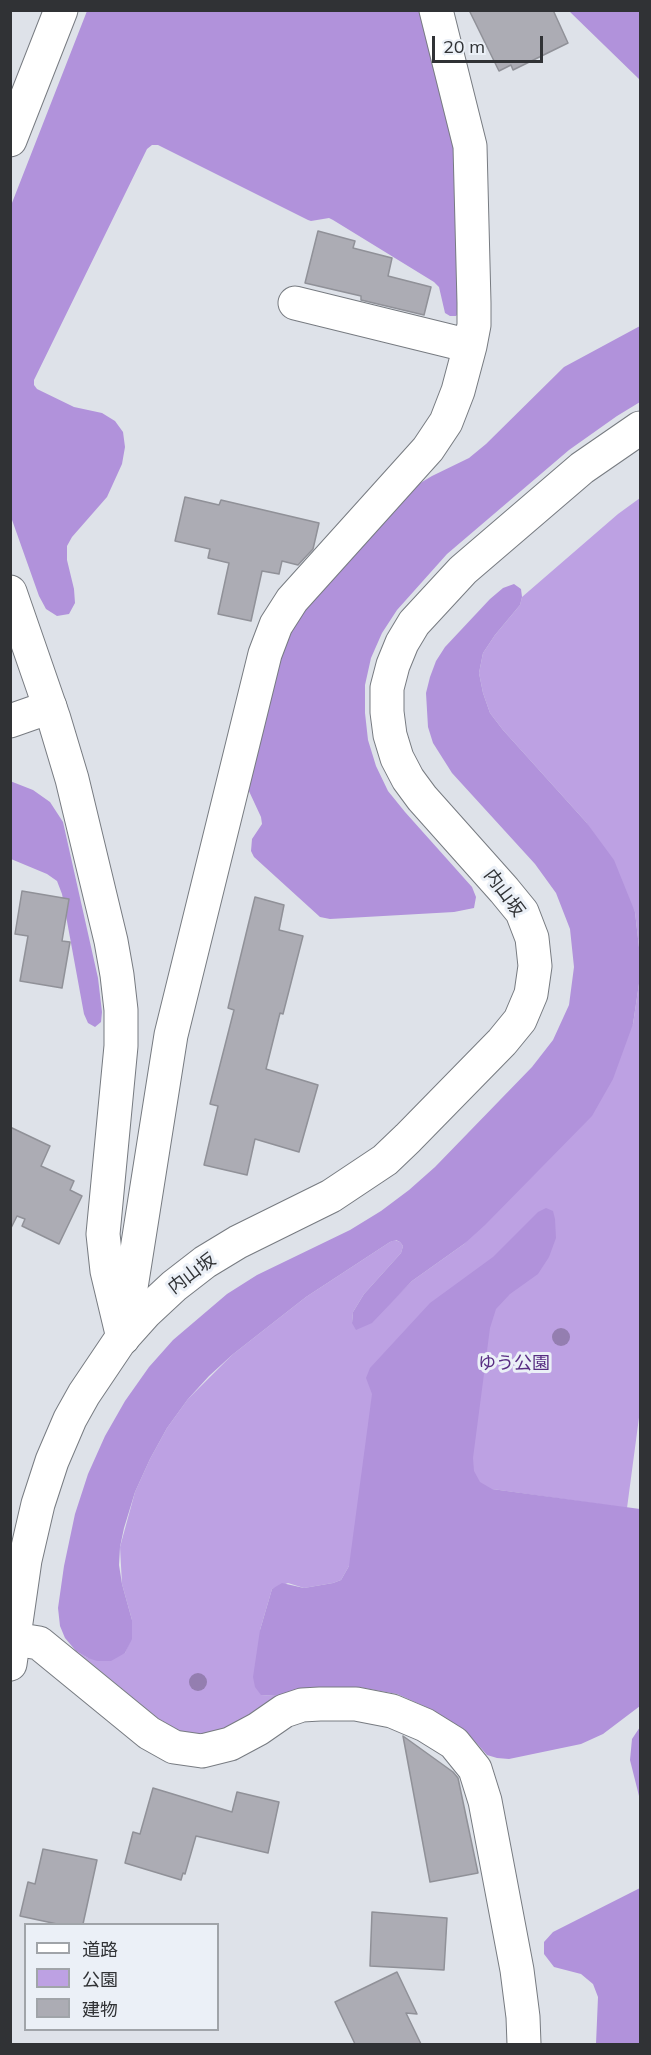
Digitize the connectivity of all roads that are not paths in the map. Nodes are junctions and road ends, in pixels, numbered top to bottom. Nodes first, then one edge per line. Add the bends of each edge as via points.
1 (61, 10) edge
2 (436, 10) edge
3 (10, 140) edge
4 (295, 303) dead end
5 (470, 346) junction
6 (640, 428) edge
7 (10, 592) edge
8 (50, 707) junction
9 (10, 721) edge
10 (123, 1338) junction
11 (12, 1652) edge
12 (524, 2044) edge

1 - 3 street
2 - 5 street via 470,146 474,303
4 - 5 street
5 - 10 street via 446,422 428,449 292,600 276,625 265,654 171,1035
6 - 10 street, 内山坂 via 582,468 463,570 414,623 393,665 387,688 390,735 408,779 522,912 532,938 535,966 531,994 520,1020 385,1160 331,1196 204,1262 145,1313
7 - 8 street
8 - 9 street
8 - 10 street via 88,839 117,975 122,1046 103,1234 107,1271
10 - 11 street, 内山坂 via 84,1394 52,1461 26,1560
11 - 12 street via 39,1643 149,1733 174,1747 202,1751 230,1744 284,1711 320,1704 356,1704 392,1711 426,1725 454,1743 475,1769 485,1802 517,1970

